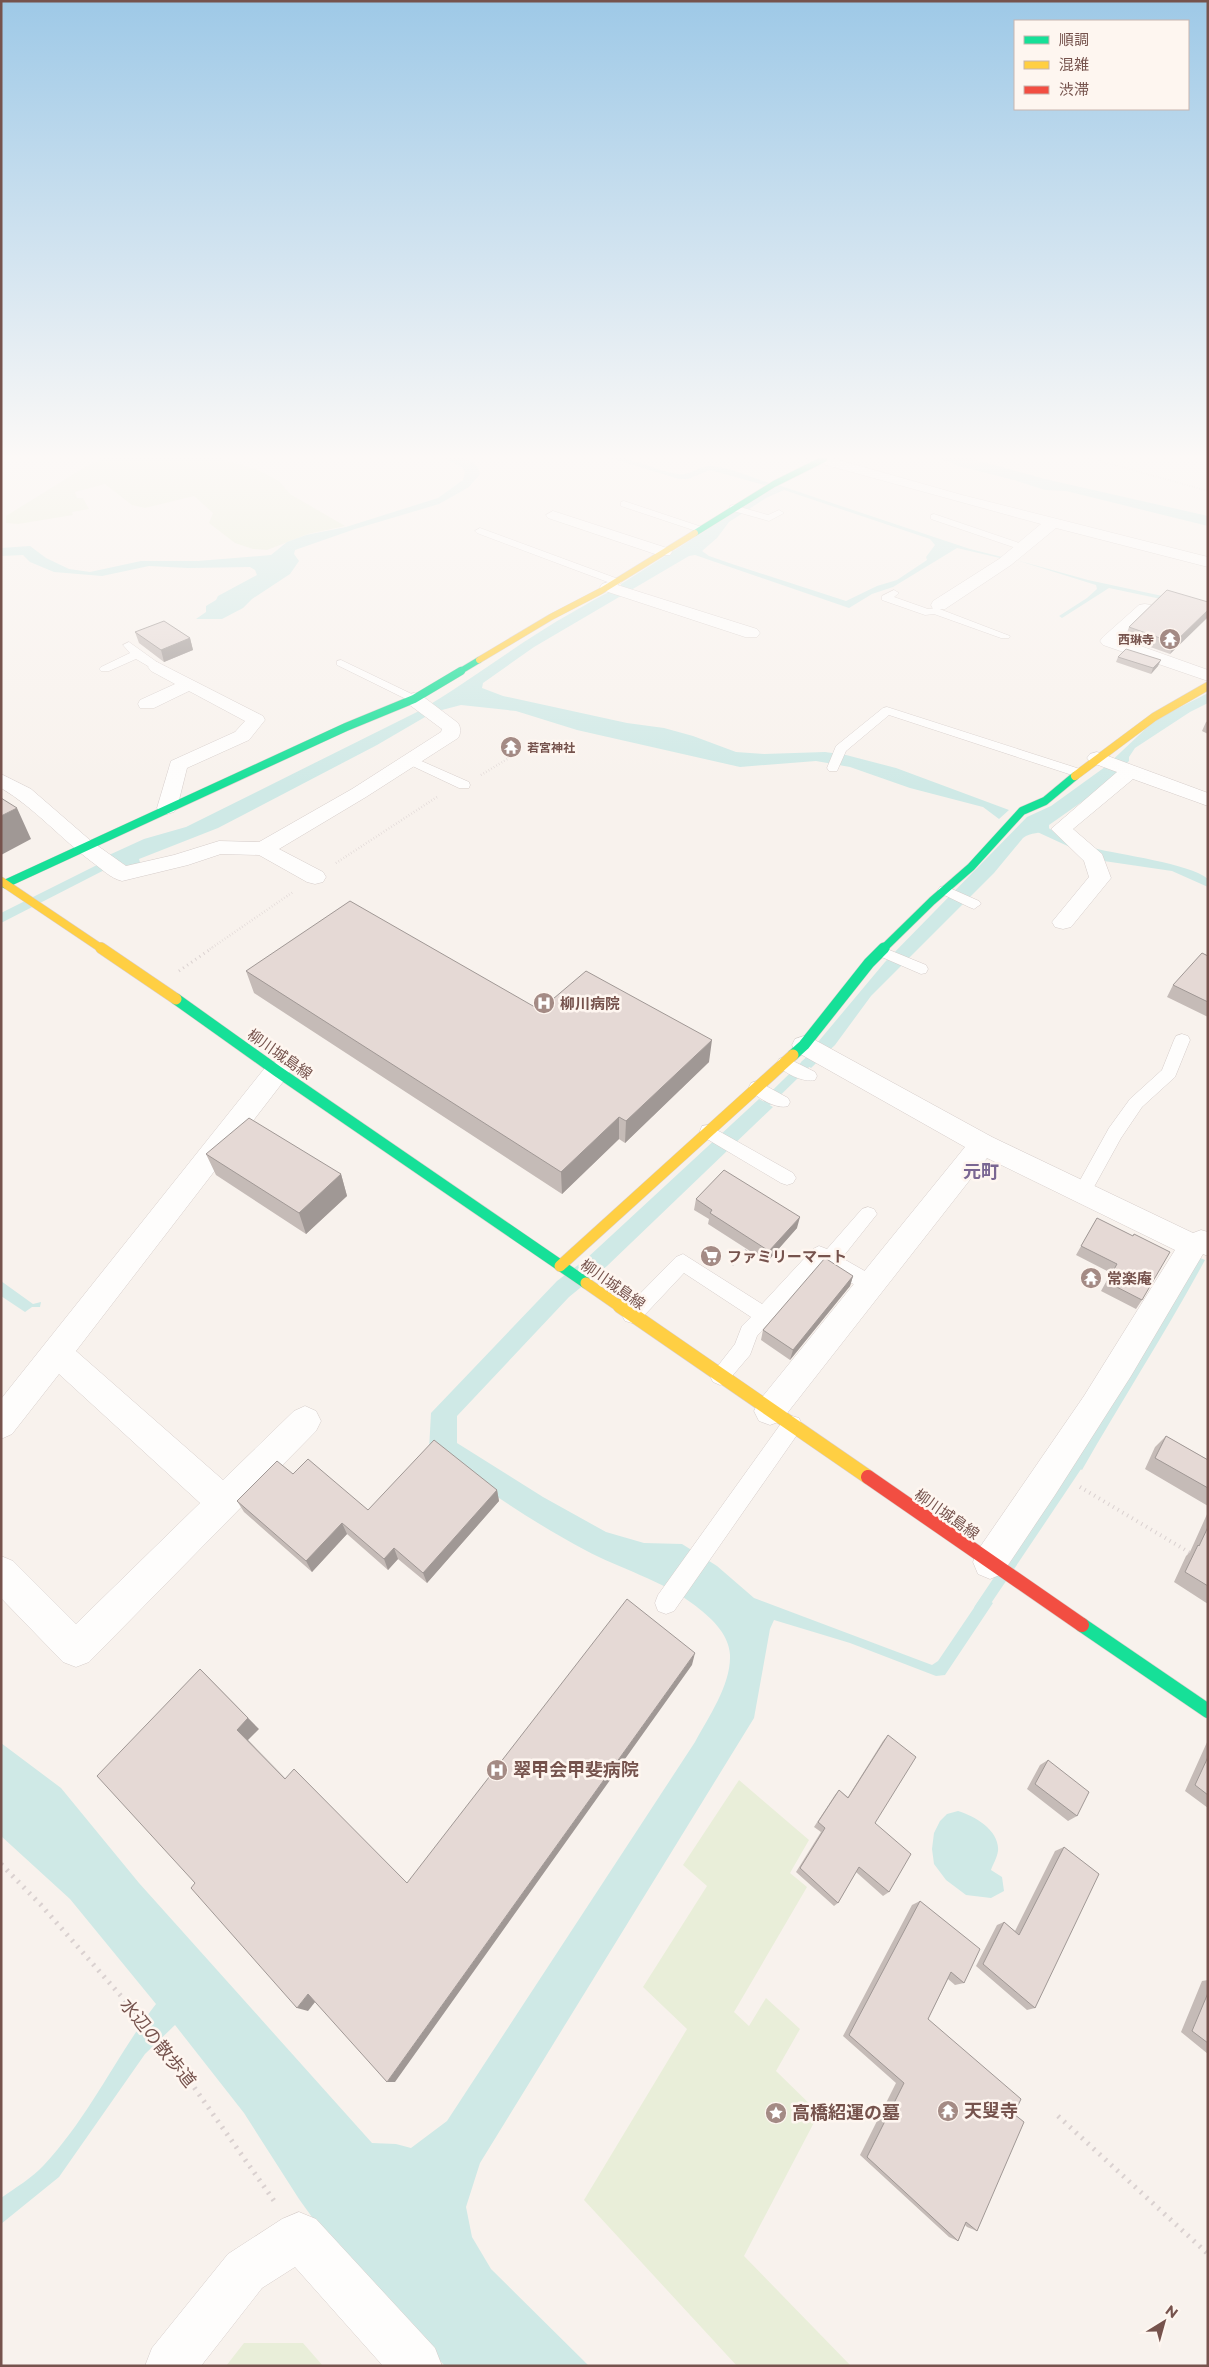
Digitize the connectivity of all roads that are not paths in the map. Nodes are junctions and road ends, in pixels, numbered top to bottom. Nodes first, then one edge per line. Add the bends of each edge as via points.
1 (568, 567) edge
2 (644, 567) edge
3 (994, 567) edge
4 (617, 588) junction
5 (894, 593) dead end
6 (1145, 609) edge
7 (931, 611) junction
8 (751, 633) dead end
9 (1005, 636) dead end
10 (341, 663) dead end
11 (157, 667) joint
12 (105, 668) dead end
13 (1208, 676) edge
14 (190, 684) junction
15 (1208, 686) edge
16 (147, 704) dead end
17 (423, 706) junction
18 (410, 760) junction
19 (1100, 760) junction
20 (833, 768) dead end
21 (1130, 771) junction
22 (1079, 773) junction
23 (1, 780) edge
24 (464, 785) dead end
25 (1208, 800) edge
26 (167, 808) junction
27 (84, 846) junction
28 (263, 849) junction
29 (315, 877) dead end
30 (3, 884) edge
31 (948, 892) junction
32 (974, 904) dead end
33 (1063, 922) dead end
34 (885, 953) junction
35 (921, 969) dead end
36 (1182, 1040) dead end
37 (813, 1057) junction
38 (788, 1064) junction
39 (277, 1071) junction
40 (760, 1089) junction
41 (782, 1102) dead end
42 (712, 1133) junction
43 (983, 1144) junction
44 (787, 1178) dead end
45 (1083, 1191) junction
46 (868, 1214) dead end
47 (1201, 1244) edge
48 (829, 1260) junction
49 (564, 1269) junction
50 (870, 1284) junction
51 (632, 1315) junction
52 (764, 1316) junction
53 (57, 1353) junction
54 (720, 1376) junction
55 (781, 1418) junction
56 (305, 1420) dead end
57 (1, 1424) edge
58 (223, 1502) junction
59 (997, 1566) junction
60 (1, 1573) edge
61 (666, 1602) dead end
62 (1205, 1701) edge
63 (170, 2366) edge
64 (417, 2366) edge

1 - 4 lane
2 - 4 street
3 - 7 street
4 - 8 street
4 - 17 street via 551,617
5 - 7 lane via 886,598
6 - 13 street via 1109,641
7 - 9 lane
10 - 17 lane
11 - 12 lane via 133,650
11 - 14 street
14 - 16 street
14 - 26 street via 256,720 242,736 178,766
15 - 19 street via 1154,717
17 - 18 street via 451,727 451,734
17 - 26 street
18 - 24 lane
18 - 28 street
19 - 21 street
19 - 22 street
20 - 22 lane via 840,750 887,711
21 - 25 street
21 - 33 street via 1061,829 1094,859 1100,878
22 - 31 street via 1045,801 1022,811
23 - 27 street via 24,794
26 - 27 street
27 - 28 street via 122,874 219,847
27 - 30 street
28 - 29 street
30 - 39 street, 柳川城島線 via 202,1016
31 - 32 lane
31 - 34 street
34 - 35 lane
34 - 37 street via 869,964
36 - 45 lane via 1169,1073 1136,1103 1115,1133
37 - 38 lane
37 - 38 street
37 - 43 street
38 - 40 street
39 - 49 street, 柳川城島線
39 - 53 street
40 - 41 lane
40 - 42 street
42 - 44 lane
42 - 49 street
43 - 45 street
43 - 50 street
45 - 47 street
46 - 48 lane
47 - 59 street via 1054,1470
48 - 50 lane
48 - 52 lane via 819,1254
49 - 51 street, 柳川城島線
50 - 55 street
51 - 52 lane via 682,1262
51 - 54 street, 柳川城島線
52 - 54 lane via 749,1332 743,1349
53 - 57 street
53 - 58 street
54 - 55 street, 柳川城島線
55 - 59 street, 柳川城島線
55 - 61 lane via 701,1553
56 - 58 street
58 - 60 street via 76,1650
59 - 62 street, 柳川城島線
63 - 64 street via 245,2271 298,2236

